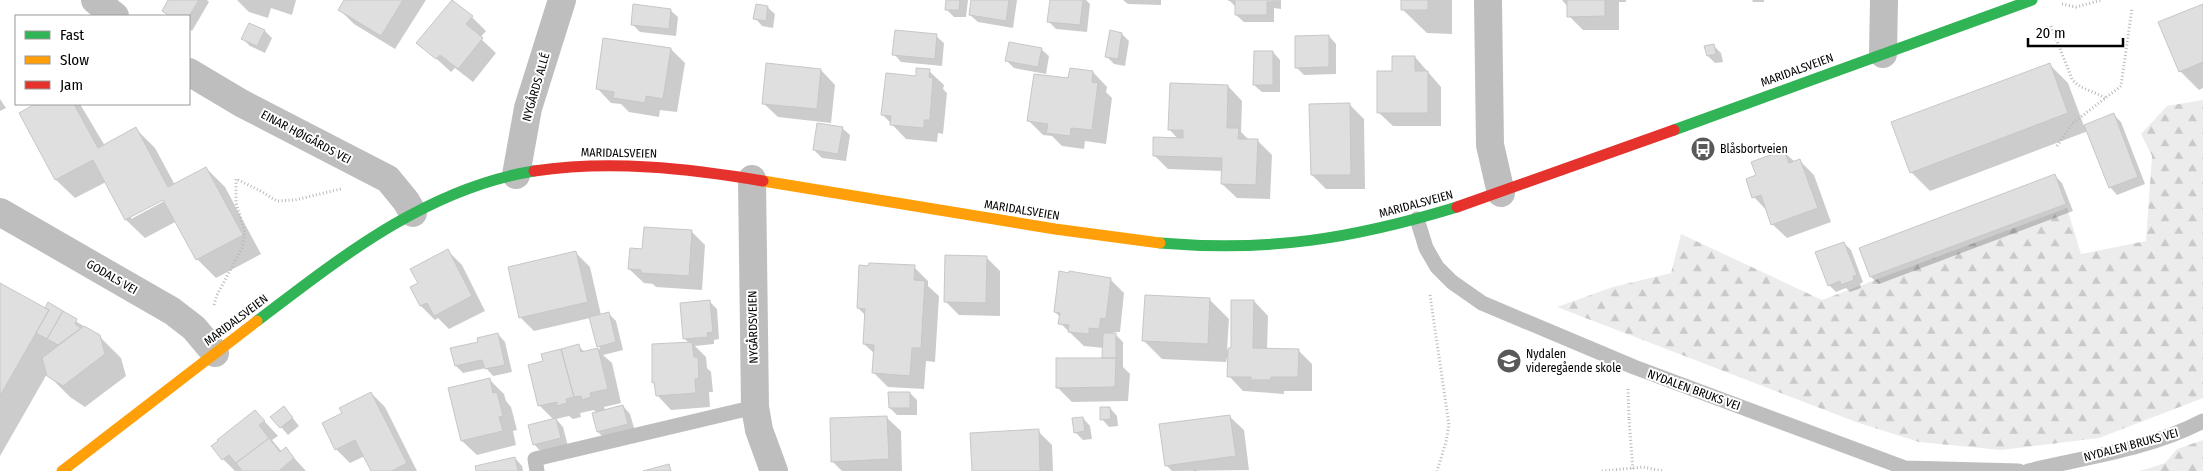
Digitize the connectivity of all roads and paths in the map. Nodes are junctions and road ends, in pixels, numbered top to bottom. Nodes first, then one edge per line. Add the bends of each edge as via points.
1 (95, 0) edge
2 (562, 0) edge
3 (1488, 0) edge
4 (1884, 0) edge
5 (2032, 0) edge
6 (2102, 0) edge
7 (2059, 4) dead end
8 (2132, 8) dead end
9 (114, 15) edge
10 (2051, 26) dead end
11 (1883, 54) junction
12 (190, 73) edge
13 (2105, 98) junction
14 (2057, 146) dead end
15 (516, 174) junction
16 (388, 179) junction
17 (752, 179) junction
18 (1501, 193) junction
19 (0, 212) edge
20 (413, 213) junction
21 (1417, 219) junction
22 (1430, 290) dead end
23 (213, 313) dead end
24 (215, 353) junction
25 (1627, 384) dead end
26 (755, 407) junction
27 (2203, 421) edge
28 (62, 471) edge
29 (537, 471) edge
30 (774, 471) edge
31 (1437, 471) edge
32 (1602, 471) edge
33 (1633, 471) edge
34 (1663, 471) edge
35 (2019, 471) edge
36 (2028, 471) edge

1 - 9 street
2 - 15 street, NYGÅRDS ALLÉ via 528,108
3 - 18 street via 1490,146
4 - 11 street
5 - 11 main road, MARIDALSVEIEN
6 - 7 path via 2076,7
8 - 13 path via 2121,86
10 - 13 path via 2076,86
11 - 18 main road, MARIDALSVEIEN
12 - 16 street, EINAR HØIGÅRDS VEI via 241,103
13 - 14 path via 2073,124
15 - 17 main road, MARIDALSVEIEN via 590,165 687,169
15 - 20 main road, MARIDALSVEIEN via 482,184
16 - 20 street, EINAR HØIGÅRDS VEI
16 - 23 path via 373,179 295,200 277,201 236,180 236,203 245,232 242,248 217,295
17 - 21 main road, MARIDALSVEIEN via 1081,234 1190,246 1247,247 1302,243
17 - 26 street, NYGÅRDSVEIEN
18 - 21 main road, MARIDALSVEIEN
19 - 24 street, GODALS VEI via 172,311 194,328
20 - 24 main road, MARIDALSVEIEN via 327,268
21 - 35 lane, NYDALEN BRUKS VEI via 1426,248 1437,267 1482,303 1634,367 1905,468
22 - 31 path via 1449,425
24 - 28 main road, MARIDALSVEIEN
25 - 33 path, bridge
26 - 29 lane via 535,458
26 - 30 street, NYGÅRDSVEIEN via 759,430
27 - 36 lane, NYDALEN BRUKS VEI via 2153,441
32 - 34 path via 1643,467

